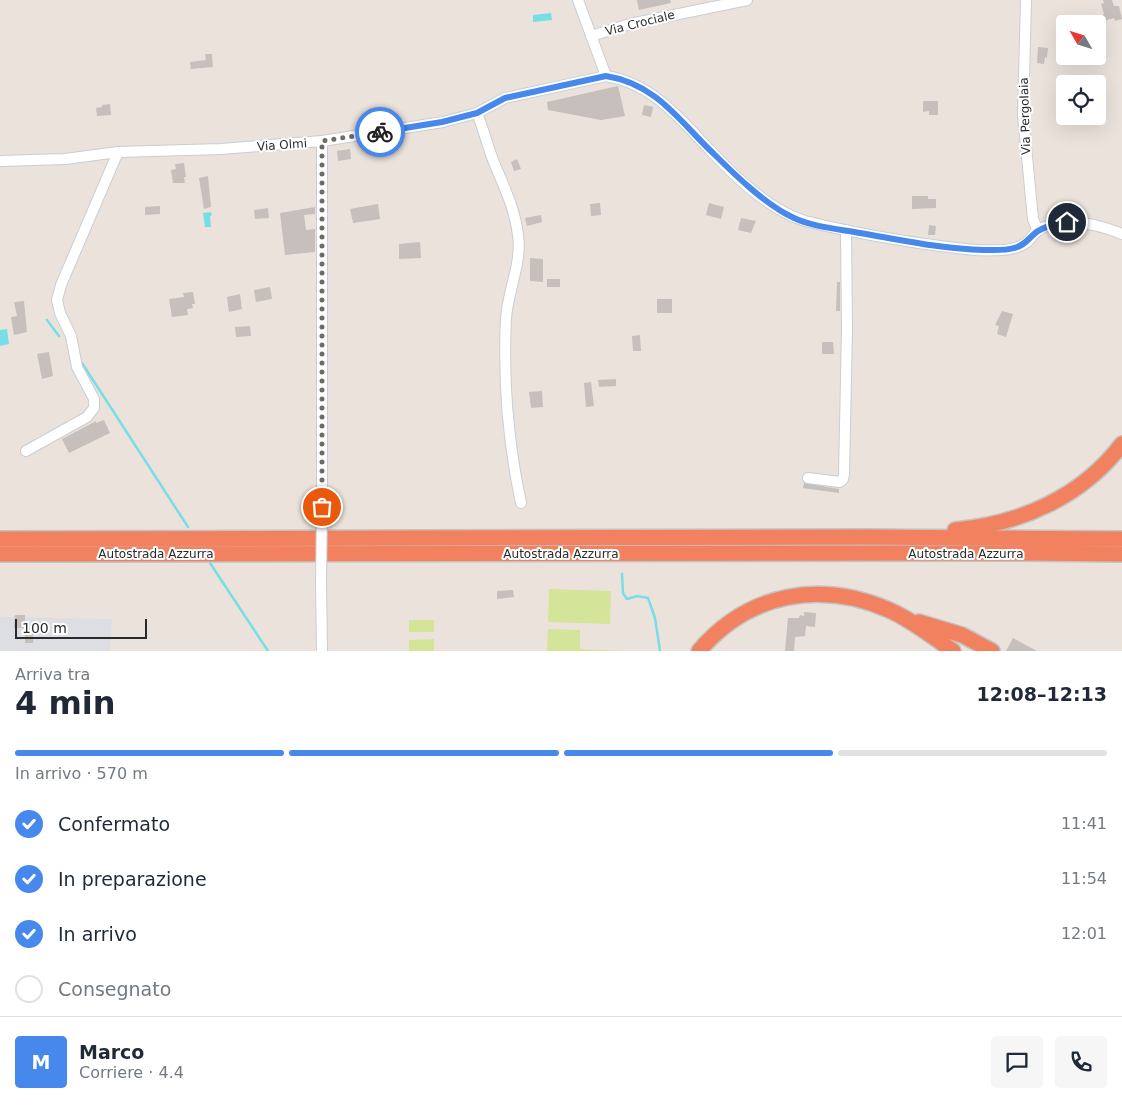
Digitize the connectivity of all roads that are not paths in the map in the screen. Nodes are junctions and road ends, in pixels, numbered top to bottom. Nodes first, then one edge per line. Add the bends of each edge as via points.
1 (578, 0) edge
2 (747, 0) edge
3 (1026, 0) edge
4 (591, 36) junction
5 (606, 76) junction
6 (477, 113) junction
7 (322, 141) junction
8 (118, 152) junction
9 (0, 161) edge
10 (846, 230) junction
11 (1038, 231) junction
12 (1122, 234) edge
13 (1122, 444) edge
14 (26, 451) dead end
15 (808, 478) dead end
16 (522, 503) dead end
17 (866, 537) junction
18 (1122, 539) edge
19 (0, 540) edge
20 (1019, 553) junction
21 (0, 554) edge
22 (1122, 554) edge
23 (1122, 563) edge
24 (904, 618) junction
25 (322, 651) edge
26 (699, 651) edge
27 (953, 651) edge
28 (992, 651) edge

1 - 4 street, Via Crociale
2 - 4 street, Via Crociale via 630,24
3 - 11 street, Via Pergolaia via 1023,114 1033,219
4 - 5 street, Via Crociale
5 - 6 street, Via Olmi via 505,98
5 - 10 street, Via Olmi via 641,88 667,106 738,178 793,218
6 - 7 street, Via Olmi via 442,122
6 - 16 street via 514,209 519,237 518,262 506,315 506,382 512,462
7 - 8 street, Via Olmi via 221,149
7 - 25 street, bridge
8 - 9 street, Via Olmi via 65,160
8 - 14 street via 57,300 71,336 77,367 94,399 94,408 87,417
10 - 11 street, Via Olmi via 964,249 1001,250 1027,242
10 - 15 street via 844,474 840,482
11 - 12 street, Via Olmi via 1067,222 1083,222
13 - 17 highway via 1085,483 1047,506 1005,522
17 - 18 highway, Autostrada Azzurra
17 - 19 highway, Autostrada Azzurra
20 - 21 highway, Autostrada Azzurra
20 - 22 highway, Autostrada Azzurra
20 - 23 highway
24 - 26 highway via 851,596 819,594 788,597 760,605 734,619
24 - 27 highway
24 - 28 highway via 962,635

